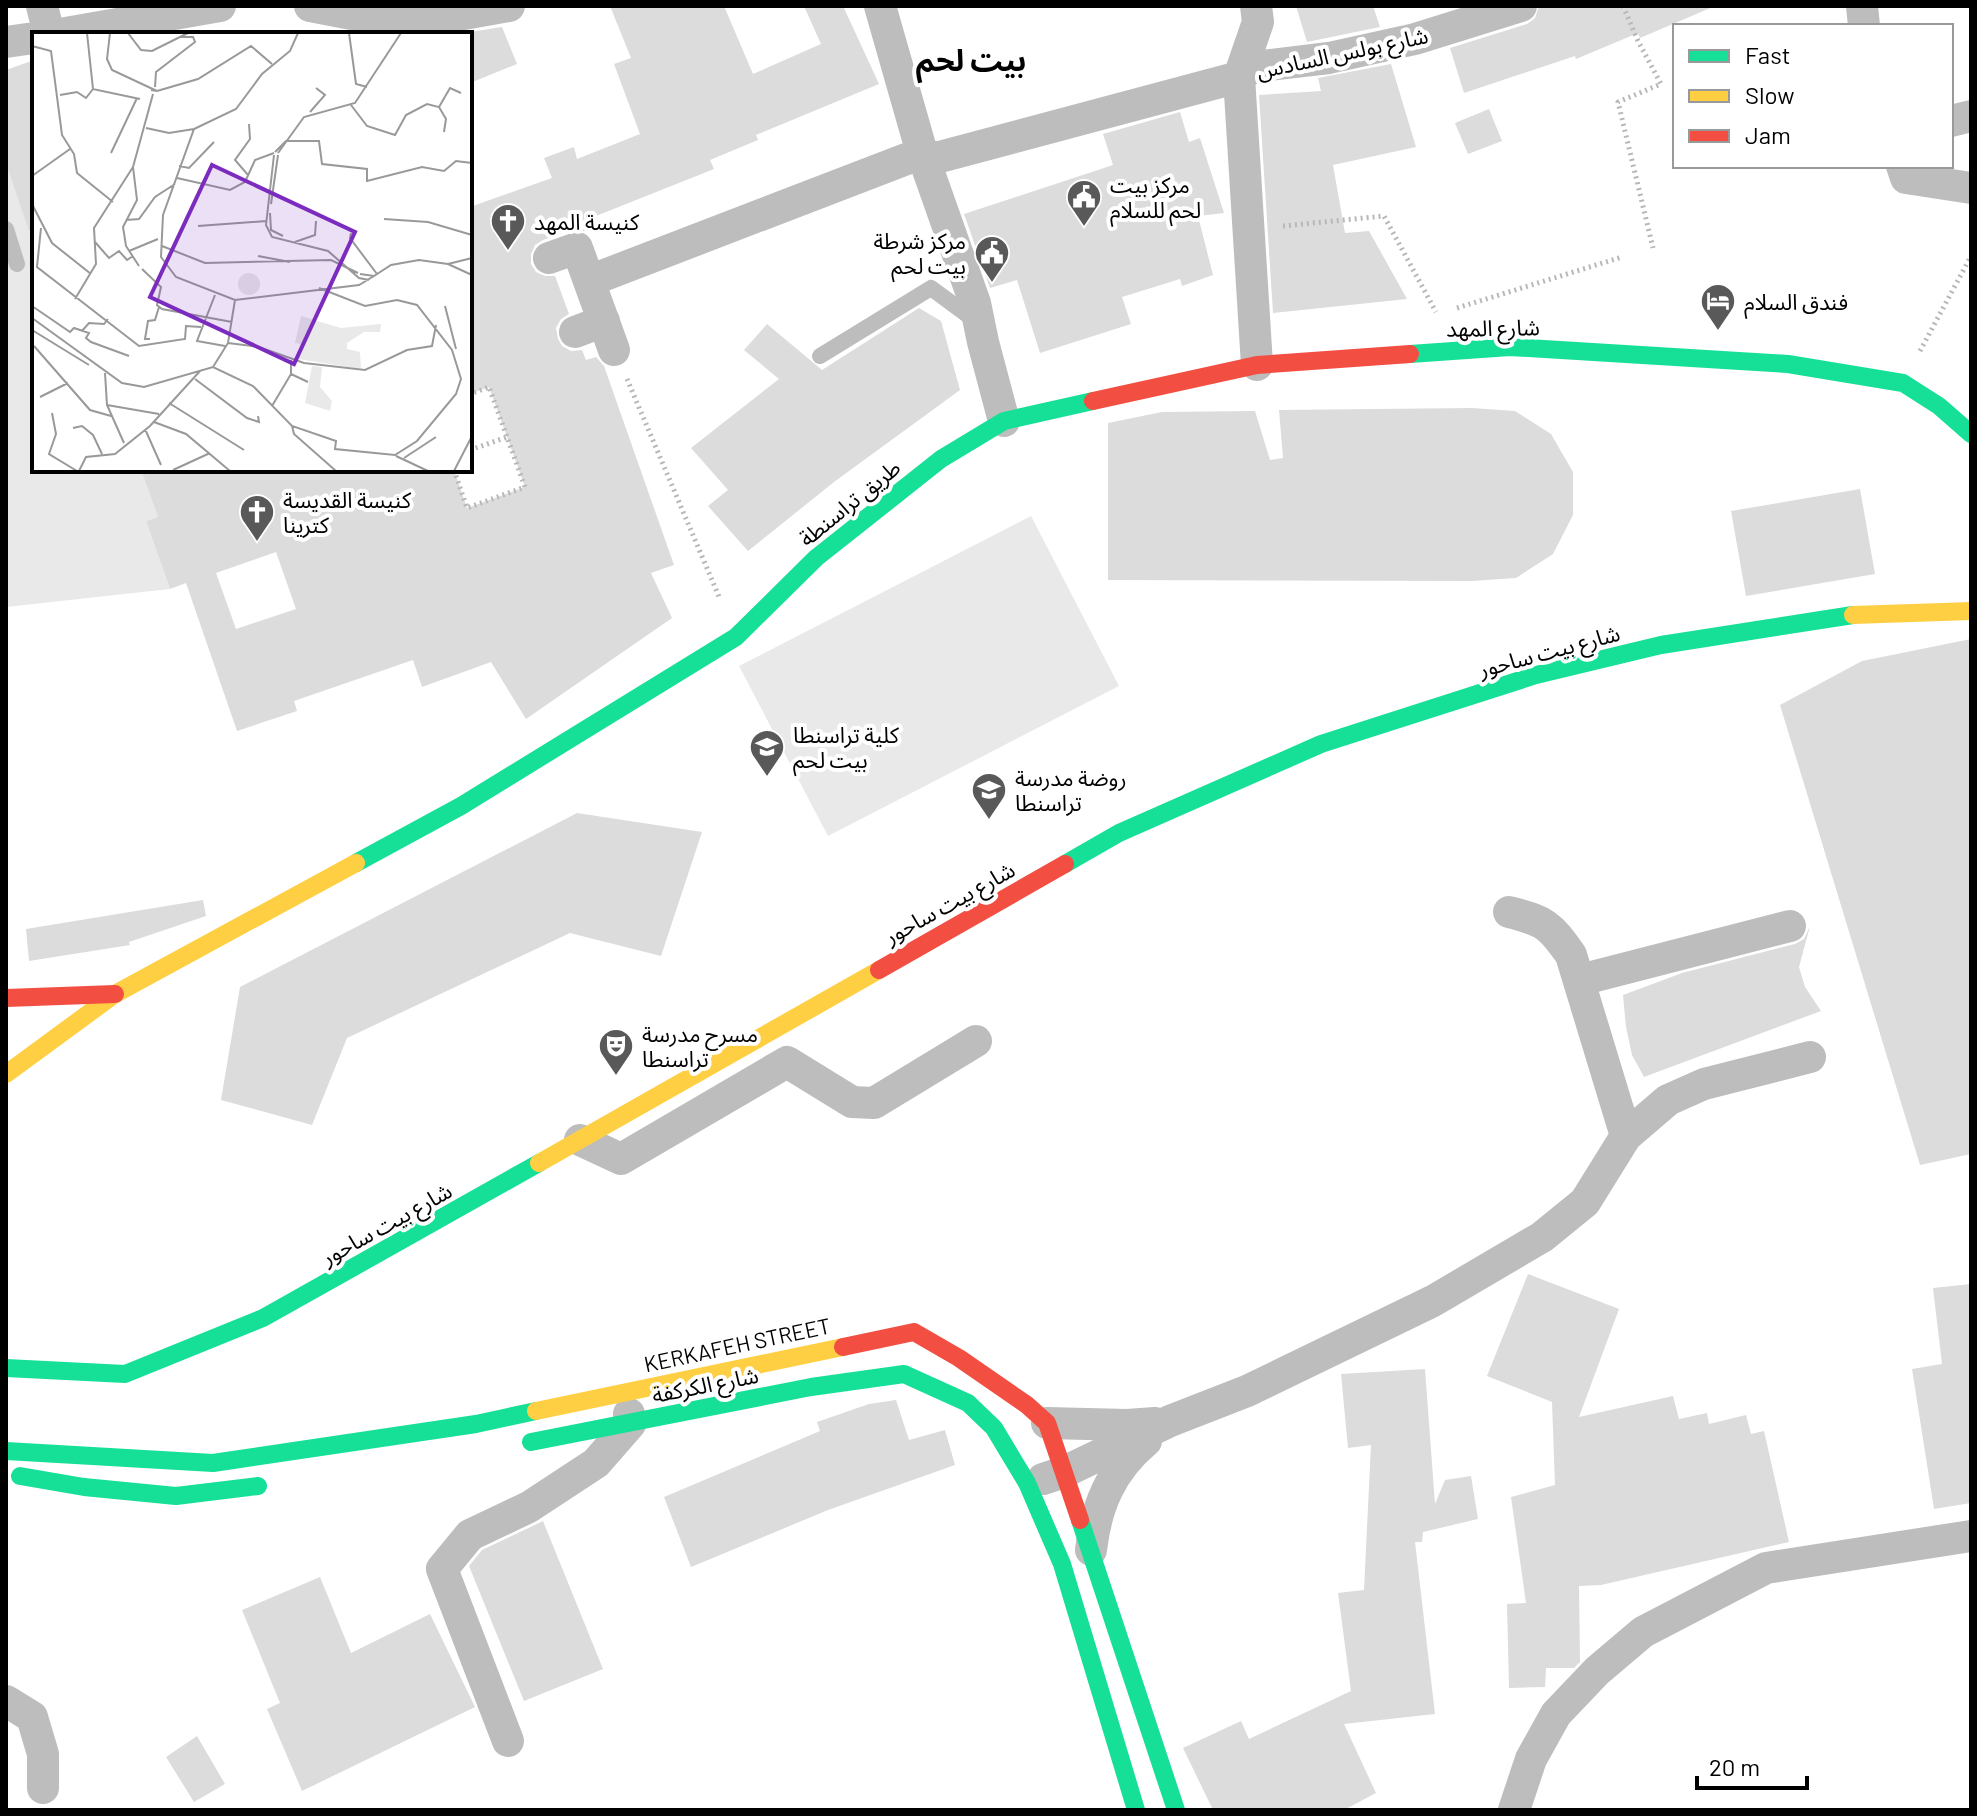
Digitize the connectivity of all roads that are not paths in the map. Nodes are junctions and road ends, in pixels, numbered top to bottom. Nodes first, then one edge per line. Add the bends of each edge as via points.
1 (42, 6) edge
2 (220, 6) edge
3 (310, 6) edge
4 (509, 6) edge
5 (880, 6) edge
6 (1256, 6) edge
7 (1500, 9) edge
8 (48, 32) edge
9 (71, 32) edge
10 (32, 38) edge
11 (6, 42) edge
12 (1239, 77) junction
13 (922, 153) junction
14 (1903, 168) edge
15 (1971, 188) edge
16 (6, 229) edge
17 (549, 258) dead end
18 (17, 264) dead end
19 (589, 281) junction
20 (978, 323) junction
21 (598, 334) road end
22 (820, 356) dead end
23 (1257, 365) junction
24 (1004, 421) junction
25 (1971, 434) edge
26 (1971, 611) edge
27 (1509, 912) dead end
28 (1790, 926) dead end
29 (1580, 980) junction
30 (115, 994) junction
31 (6, 998) edge
32 (976, 1041) dead end
33 (1810, 1057) dead end
34 (6, 1074) edge
35 (1626, 1136) junction
36 (580, 1140) junction
37 (6, 1368) edge
38 (628, 1391) junction
39 (1170, 1421) junction
40 (1047, 1423) junction
41 (630, 1424) junction
42 (507, 1446) dead end
43 (6, 1451) edge
44 (1064, 1472) junction
45 (6, 1474) edge
46 (283, 1483) dead end
47 (1027, 1483) junction
48 (1971, 1536) edge
49 (1091, 1550) junction
50 (6, 1701) edge
51 (508, 1741) dead end
52 (43, 1788) dead end
53 (1136, 1810) edge
54 (1176, 1810) edge
55 (1514, 1810) edge

1 - 8 street
2 - 9 street
3 - 4 street via 419,22
5 - 13 street
6 - 12 street via 1258,22
7 - 12 street, شارع بولس السادس via 1415,39 1253,67
10 - 11 street
12 - 13 street, شارع بولس السادس via 936,158
12 - 23 street
13 - 19 street, شارع بولس السادس
13 - 20 street
14 - 15 street via 1906,178
16 - 18 lane
17 - 19 street via 577,248
19 - 21 street
20 - 22 lane via 931,288
20 - 24 street
23 - 24 street, شارع المهد
23 - 25 street, شارع المهد via 1510,347 1788,364 1903,383
24 - 30 street, طريق تراسنطة via 941,459 829,548 736,637 461,806
26 - 36 street, شارع بيت ساحور via 1866,613 1661,645 1536,675 1321,744 1119,833
27 - 29 street via 1539,919 1556,934
28 - 29 street
29 - 35 street
30 - 31 street
30 - 34 street, طريق تراسنطة
32 - 36 street via 874,1103 852,1102 787,1062 621,1159
33 - 35 street via 1704,1084 1668,1100
35 - 39 street via 1585,1202 1506,1260 1247,1391
36 - 37 street, شارع بيت ساحور via 263,1318 125,1374
38 - 40 street, KERKAFEH STREET via 914,1332
38 - 41 street
38 - 43 street, KERKAFEH STREET via 476,1424 213,1463
39 - 40 street
39 - 44 street
39 - 49 street via 1133,1451 1103,1494
40 - 44 street
41 - 42 street, شارع الكركفة
41 - 47 street, شارع الكركفة via 904,1374 968,1403 994,1428
41 - 51 street via 596,1463 529,1507 470,1535 442,1569
44 - 47 street
44 - 49 street
45 - 46 street via 176,1496
47 - 53 street, شارع الكركفة via 1062,1564
48 - 55 street via 1766,1568 1643,1632 1556,1714 1531,1759
49 - 54 street
50 - 52 street via 32,1717 43,1754

